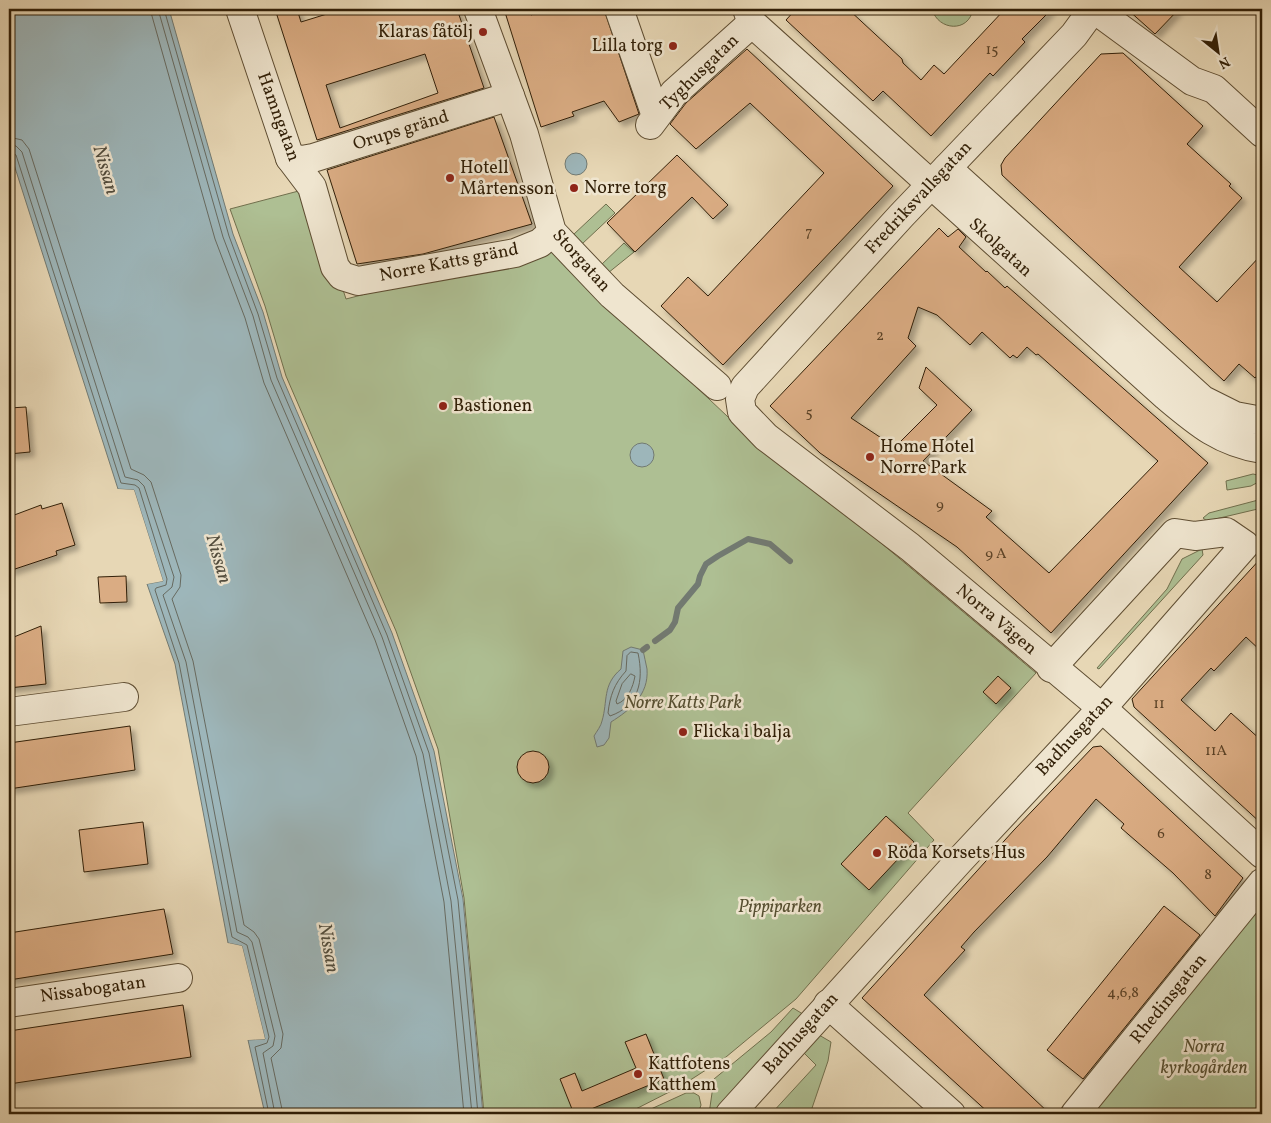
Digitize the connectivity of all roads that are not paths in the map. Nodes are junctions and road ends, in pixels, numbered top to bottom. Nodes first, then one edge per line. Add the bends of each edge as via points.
1 (240, 9) edge
2 (478, 9) edge
3 (619, 9) edge
4 (1094, 9) edge
5 (750, 16) edge
6 (510, 96) junction
7 (1262, 133) edge
8 (290, 158) junction
9 (939, 177) junction
10 (552, 232) junction
11 (342, 276) joint
12 (717, 386) dead end
13 (745, 387) joint
14 (1262, 421) edge
15 (1262, 449) edge
16 (1051, 668) junction
17 (124, 697) dead end
18 (1102, 708) junction
19 (9, 712) edge
20 (1262, 854) edge
21 (1262, 883) edge
22 (178, 978) dead end
23 (9, 1003) edge
24 (828, 1004) junction
25 (730, 1114) edge
26 (951, 1114) edge
27 (1075, 1114) edge

1 - 8 street, Hamngatan
2 - 6 street, Storgatan
3 - 5 street, Tyghusgatan via 653,120 674,93
4 - 7 street via 1192,81 1214,89
4 - 9 street, Fredriksvallsgatan via 1074,35
5 - 9 street, Skolgatan
6 - 8 street, Orups gränd via 313,158
6 - 10 street, Storgatan
8 - 11 street, Hamngatan via 312,187 335,267
9 - 13 street, Fredriksvallsgatan
9 - 14 street, Skolgatan via 1204,400 1235,416
9 - 15 street, Skolgatan via 1194,419 1226,440
10 - 11 street, Norre Katts gränd via 540,243 515,253 358,281
10 - 12 street, Storgatan via 612,295
13 - 16 street, Norra Vägen via 740,399 742,412 760,431 910,547
16 - 18 street, Norra Vägen
16 - 18 street, Badhusgatan via 1175,534 1195,536 1226,532 1245,546
17 - 19 street
18 - 20 street, Norra Vägen
18 - 24 street, Badhusgatan
21 - 27 street, Rhedinsgatan
22 - 23 street, Nissabogatan
24 - 25 street, Badhusgatan
24 - 26 street

